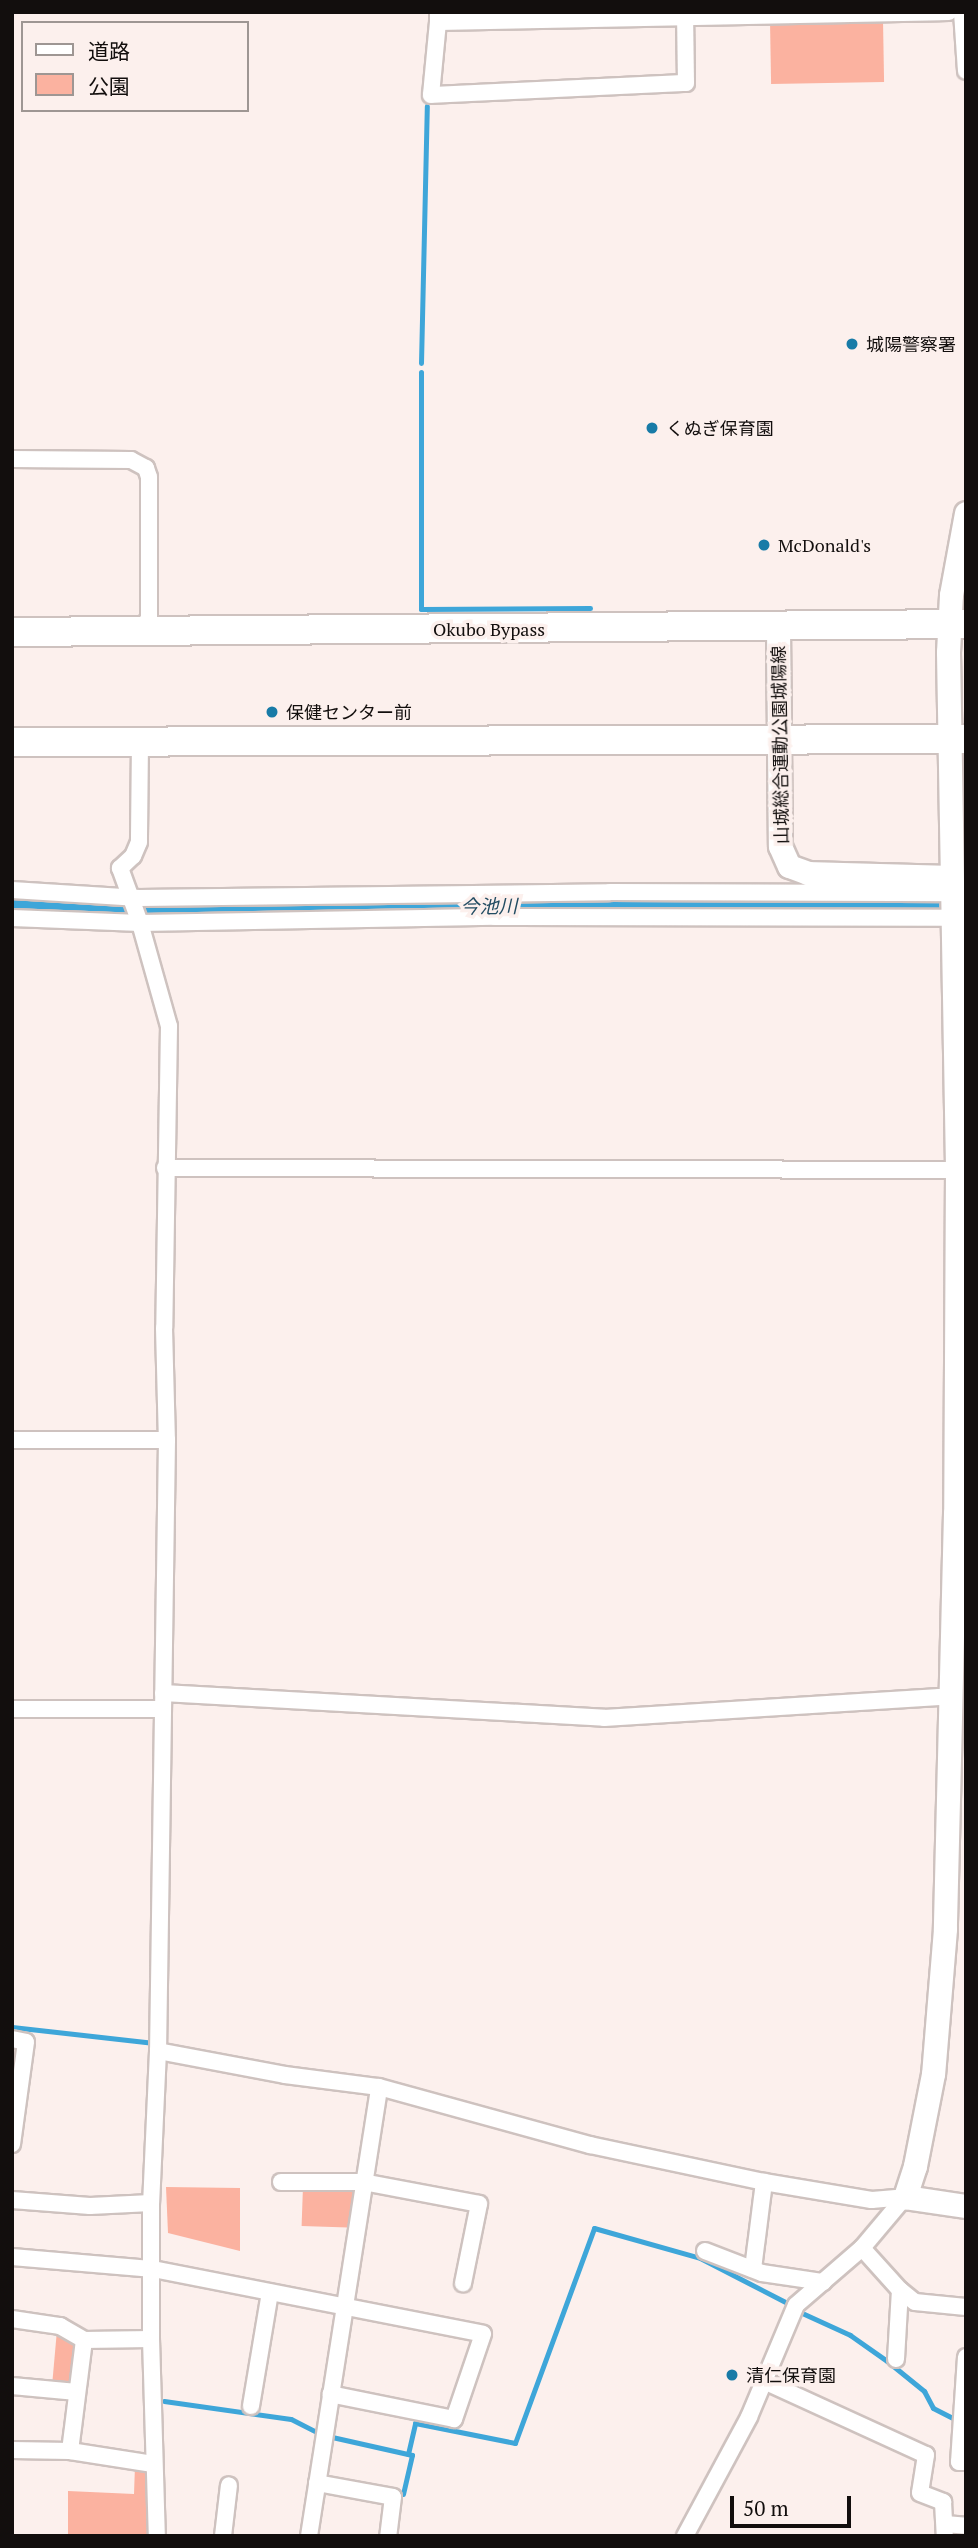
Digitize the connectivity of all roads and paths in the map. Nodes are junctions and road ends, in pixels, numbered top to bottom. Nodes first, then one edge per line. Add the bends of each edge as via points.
1 (949, 12) edge
2 (962, 12) edge
3 (685, 14) edge
4 (438, 17) edge
5 (966, 71) edge
6 (12, 459) edge
7 (966, 513) edge
8 (957, 624) edge
9 (778, 626) junction
10 (141, 631) junction
11 (12, 632) edge
12 (957, 739) edge
13 (778, 740) junction
14 (140, 741) junction
15 (12, 742) edge
16 (12, 750) edge
17 (12, 890) edge
18 (130, 897) junction
19 (956, 906) edge
20 (12, 918) edge
21 (139, 920) junction
22 (165, 1168) junction
23 (957, 1170) junction
24 (12, 1440) edge
25 (167, 1440) junction
26 (960, 1513) edge
27 (949, 1698) junction
28 (162, 1701) junction
29 (12, 1709) edge
30 (12, 2039) edge
31 (158, 2051) junction
32 (379, 2087) junction
33 (15, 2113) edge
34 (12, 2144) edge
35 (281, 2182) dead end
36 (363, 2182) junction
37 (764, 2182) junction
38 (905, 2197) junction
39 (12, 2200) edge
40 (151, 2203) junction
41 (966, 2206) edge
42 (862, 2248) junction
43 (705, 2251) dead end
44 (12, 2257) edge
45 (153, 2269) junction
46 (753, 2269) junction
47 (823, 2282) junction
48 (463, 2283) dead end
49 (900, 2290) junction
50 (270, 2293) junction
51 (343, 2307) junction
52 (966, 2307) edge
53 (12, 2319) edge
54 (150, 2339) junction
55 (84, 2340) junction
56 (966, 2357) edge
57 (896, 2359) dead end
58 (764, 2381) junction
59 (12, 2386) edge
60 (77, 2392) junction
61 (330, 2394) junction
62 (251, 2406) dead end
63 (12, 2450) edge
64 (70, 2451) junction
65 (966, 2462) edge
66 (153, 2464) junction
67 (317, 2483) junction
68 (229, 2484) dead end
69 (966, 2526) edge
70 (945, 2530) edge
71 (157, 2536) edge
72 (223, 2536) edge
73 (309, 2536) edge
74 (388, 2536) edge
75 (685, 2536) edge

1 - 3 street
2 - 5 street
3 - 4 street
3 - 4 street via 686,83 431,95
6 - 10 street via 131,460 146,468 149,618
7 - 8 street
8 - 9 highway, Okubo Bypass
8 - 12 street
9 - 10 highway, Okubo Bypass
9 - 13 street, 山城総合運動公園城陽線
10 - 11 highway, Okubo Bypass
12 - 13 highway
12 - 19 street
13 - 14 highway
13 - 19 street, 山城総合運動公園城陽線 via 780,846 789,866
14 - 15 highway
14 - 16 street
14 - 18 street via 139,842 120,868
17 - 18 street
18 - 19 street via 610,892
18 - 21 street
19 - 21 street
19 - 23 street
20 - 21 street
21 - 22 street via 169,1026
22 - 23 street
22 - 25 street
23 - 26 street
24 - 25 street
25 - 28 street
26 - 27 street
27 - 28 street via 604,1718
27 - 38 street via 939,2014 933,2074
28 - 29 street
28 - 31 street
30 - 33 street via 26,2042
31 - 32 street
31 - 40 street
32 - 36 street
32 - 37 street via 590,2145
33 - 34 street
35 - 36 street
36 - 48 street via 479,2204
36 - 51 street
37 - 38 street via 872,2200
37 - 46 street
38 - 41 street
38 - 42 street
39 - 40 street via 90,2206
40 - 45 street
42 - 47 street
42 - 49 street
43 - 46 street
44 - 45 street
45 - 50 street
45 - 54 street
46 - 47 street
47 - 58 street via 796,2305
49 - 52 street via 915,2302
49 - 57 street
50 - 51 street
50 - 62 street
51 - 61 street
51 - 61 street via 483,2334 454,2419
53 - 55 street via 60,2326
54 - 55 street
54 - 66 street
55 - 60 street
56 - 65 street via 959,2462
58 - 70 street via 926,2455 920,2493 943,2502
58 - 75 street
59 - 60 street
60 - 64 street
61 - 67 street
63 - 64 street
64 - 66 street
66 - 71 street
67 - 73 street
67 - 74 street via 393,2497
68 - 72 street
69 - 70 street

